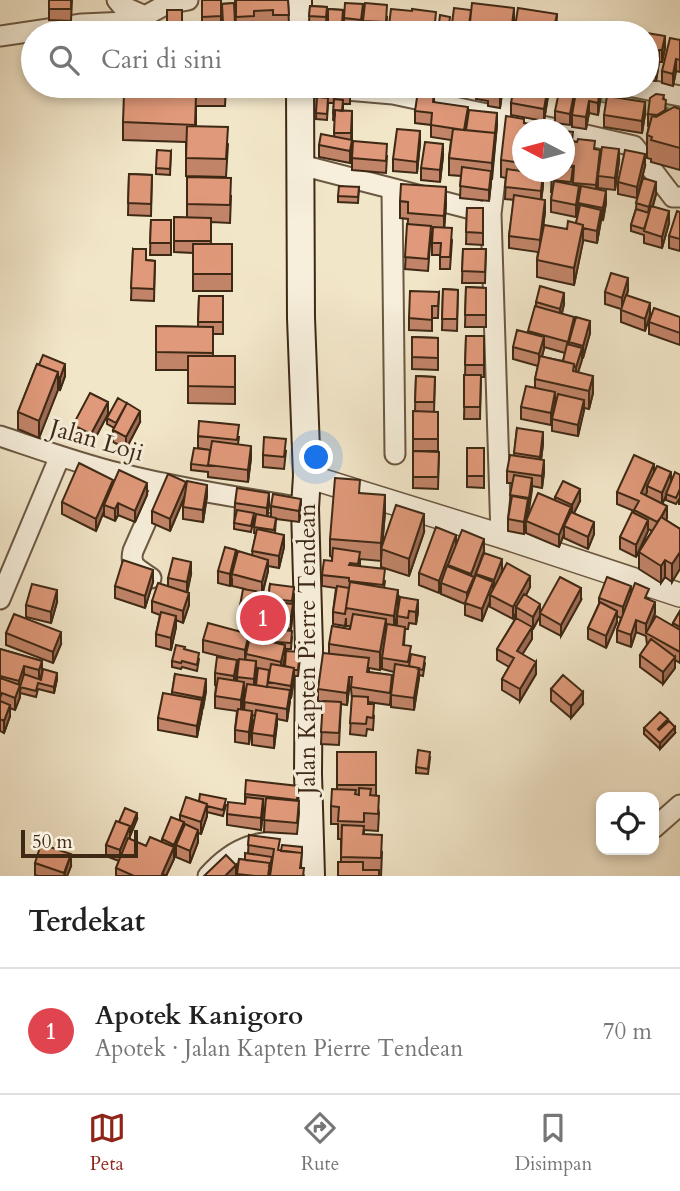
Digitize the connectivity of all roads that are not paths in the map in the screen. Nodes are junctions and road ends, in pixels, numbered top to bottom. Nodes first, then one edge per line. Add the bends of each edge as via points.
1 (117, 0) edge
2 (188, 0) edge
3 (298, 0) edge
4 (136, 19) junction
5 (114, 21) edge
6 (139, 21) edge
7 (299, 21) edge
8 (21, 33) edge
9 (0, 36) edge
10 (659, 92) edge
11 (680, 96) edge
12 (300, 98) edge
13 (413, 98) edge
14 (504, 98) edge
15 (501, 116) junction
16 (514, 119) edge
17 (575, 133) edge
18 (652, 136) edge
19 (634, 146) junction
20 (301, 165) junction
21 (393, 190) junction
22 (680, 197) edge
23 (491, 214) junction
24 (0, 436) edge
25 (395, 454) dead end
26 (60, 456) junction
27 (307, 476) junction
28 (163, 483) junction
29 (305, 508) junction
30 (500, 536) junction
31 (152, 579) edge
32 (680, 595) edge
33 (0, 599) edge
34 (680, 805) edge
35 (659, 824) edge
36 (310, 840) junction
37 (208, 876) edge
38 (311, 876) edge

1 - 4 street
2 - 4 street
3 - 7 main road
4 - 5 street
4 - 6 street
8 - 9 street
10 - 11 street
12 - 20 main road, Jalan Kapten Pierre Tendean
13 - 15 street
14 - 15 street
15 - 16 street
15 - 23 street
17 - 19 street
18 - 19 street
19 - 22 street via 673,197
20 - 21 street
20 - 27 main road, Jalan Kapten Pierre Tendean via 300,318
21 - 23 street
21 - 25 street
23 - 30 street
24 - 26 street, Jalan Loji
26 - 28 street, Jalan Loji
26 - 33 street
27 - 29 main road, Jalan Kapten Pierre Tendean
27 - 30 street
28 - 29 street, Jalan Loji
28 - 31 street via 131,560
29 - 36 main road, Jalan Kapten Pierre Tendean
30 - 32 street
34 - 35 street
36 - 37 street via 245,847
36 - 38 main road, Jalan Kapten Pierre Tendean

